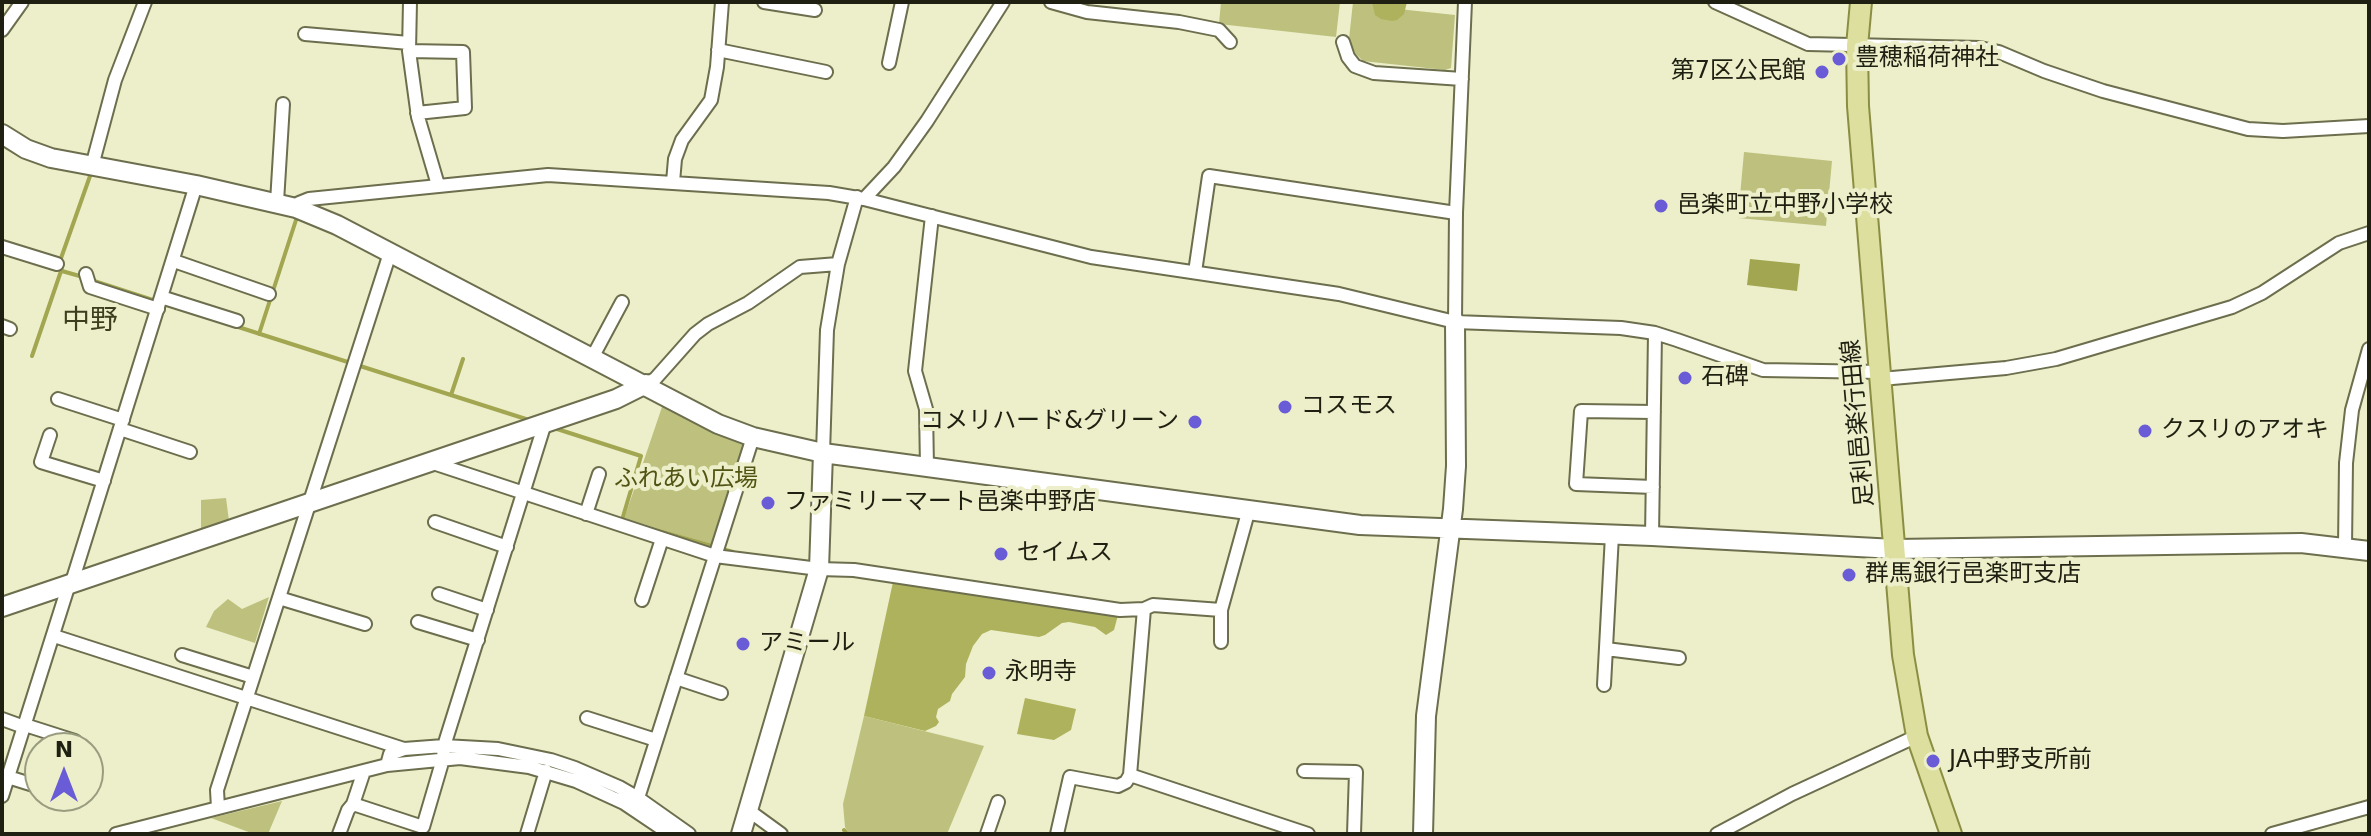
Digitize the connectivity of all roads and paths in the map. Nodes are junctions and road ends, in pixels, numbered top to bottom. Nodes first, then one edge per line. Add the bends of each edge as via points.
1 (22, 2) edge
2 (145, 2) edge
3 (410, 2) edge
4 (722, 2) edge
5 (764, 2) edge
6 (902, 2) edge
7 (1003, 2) edge
8 (1051, 2) edge
9 (1465, 2) edge
10 (1715, 2) edge
11 (1861, 2) edge
12 (815, 10) dead end
13 (2, 30) edge
14 (305, 34) dead end
15 (1230, 42) dead end
16 (1343, 42) dead end
17 (1857, 46) junction
18 (409, 47) junction
19 (718, 50) junction
20 (889, 63) dead end
21 (826, 72) dead end
22 (1462, 79) junction
23 (283, 104) dead end
24 (417, 113) junction
25 (2369, 126) edge
26 (2, 134) edge
27 (92, 166) junction
28 (673, 182) junction
29 (196, 185) junction
30 (438, 185) junction
31 (861, 198) junction
32 (277, 202) junction
33 (296, 208) junction
34 (1456, 213) junction
35 (932, 216) junction
36 (2369, 233) edge
37 (2, 247) edge
38 (390, 253) junction
39 (174, 261) junction
40 (57, 264) dead end
41 (838, 264) junction
42 (1195, 272) junction
43 (86, 274) dead end
44 (269, 294) dead end
45 (622, 302) dead end
46 (160, 303) junction
47 (237, 321) dead end
48 (1455, 322) junction
49 (1655, 333) junction
50 (2369, 349) edge
51 (592, 358) junction
52 (1881, 376) junction
53 (646, 384) junction
54 (58, 399) dead end
55 (1654, 412) junction
56 (545, 423) junction
57 (122, 424) junction
58 (50, 435) dead end
59 (753, 437) junction
60 (190, 452) dead end
61 (823, 453) junction
62 (430, 462) junction
63 (927, 467) junction
64 (599, 474) dead end
65 (104, 481) junction
66 (1653, 487) junction
67 (524, 494) junction
68 (311, 502) junction
69 (1249, 509) junction
70 (586, 514) junction
71 (435, 522) dead end
72 (1450, 529) junction
73 (1612, 535) junction
74 (1652, 536) junction
75 (662, 539) junction
76 (507, 547) junction
77 (2345, 547) junction
78 (1895, 549) junction
79 (2369, 551) edge
80 (715, 556) junction
81 (819, 569) junction
82 (71, 583) junction
83 (439, 594) dead end
84 (279, 598) junction
85 (642, 600) dead end
86 (2, 607) edge
87 (1144, 609) junction
88 (487, 610) junction
89 (1221, 610) junction
90 (418, 622) dead end
91 (365, 624) dead end
92 (54, 636) junction
93 (478, 640) junction
94 (1221, 642) dead end
95 (1606, 649) junction
96 (182, 655) dead end
97 (1679, 658) dead end
98 (253, 677) junction
99 (676, 678) junction
100 (1604, 685) dead end
101 (721, 693) dead end
102 (247, 698) junction
103 (587, 718) dead end
104 (2, 719) edge
105 (24, 726) junction
106 (44, 732) edge
107 (1917, 736) junction
108 (656, 740) junction
109 (404, 749) junction
110 (444, 753) junction
111 (387, 765) junction
112 (364, 771) junction
113 (546, 771) junction
114 (1304, 771) dead end
115 (1130, 775) junction
116 (8, 777) junction
117 (24, 782) edge
118 (2, 796) edge
119 (638, 798) junction
120 (998, 802) dead end
121 (353, 804) junction
122 (2369, 807) edge
123 (218, 808) junction
124 (748, 810) junction
125 (124, 833) edge
126 (339, 834) edge
127 (527, 834) edge
128 (670, 834) edge
129 (689, 834) edge
130 (741, 834) edge
131 (781, 834) edge
132 (987, 834) edge
133 (1057, 834) edge
134 (1308, 834) edge
135 (1354, 834) edge
136 (1423, 834) edge
137 (1717, 834) edge
138 (1951, 834) edge
139 (2272, 834) edge

1 - 13 street
2 - 27 street via 115,80
3 - 18 street
4 - 19 street
5 - 12 street
6 - 20 street
7 - 31 street via 894,167
8 - 15 street via 1219,30
9 - 22 street
10 - 17 street via 1808,44
11 - 17 main road, 足利邑楽行田線
14 - 18 street
16 - 22 street via 1355,66 1374,73
17 - 25 street via 1999,52 2103,91 2248,129
17 - 52 main road, 足利邑楽行田線
18 - 24 street
18 - 24 street via 463,52 465,108
19 - 21 street
19 - 28 street via 711,100 682,140
22 - 34 street
23 - 32 street
24 - 30 street
26 - 27 street via 51,158
27 - 29 street
28 - 30 street via 548,175
28 - 31 street
29 - 32 street
29 - 39 street
30 - 33 street via 309,199
31 - 35 street
31 - 41 street
32 - 33 street
33 - 38 street
34 - 42 street via 1209,176
34 - 48 street
35 - 42 street via 1091,257
35 - 63 street via 915,371 926,409
36 - 52 street via 2330,248 2232,307 2056,359 2006,368
37 - 40 street
38 - 51 street
38 - 68 street
39 - 44 street
39 - 46 street
41 - 53 street via 800,267 708,324
41 - 61 street via 827,330
42 - 48 street via 1339,294
43 - 46 street via 90,287
45 - 51 street
46 - 47 street
46 - 57 street
48 - 49 street
48 - 72 street via 1456,466
49 - 52 street via 1763,370
49 - 55 street
50 - 77 street via 2352,410
51 - 53 street
52 - 78 main road, 足利邑楽行田線
53 - 56 street
53 - 59 street
54 - 57 street
55 - 66 street
55 - 66 street via 1581,411 1576,484
56 - 62 street
56 - 67 street
57 - 60 street
57 - 65 street
58 - 65 street via 41,462
59 - 61 street
59 - 80 street
61 - 63 street
61 - 81 street
62 - 67 street
62 - 68 street
63 - 69 street
64 - 70 street
65 - 82 street
66 - 74 street
67 - 70 street
67 - 76 street
68 - 82 street
68 - 84 street
69 - 72 street via 1360,525
69 - 89 street
70 - 75 street
71 - 76 street
72 - 73 street
72 - 136 street via 1426,716
73 - 74 street
73 - 95 street
74 - 78 street
75 - 80 street
75 - 85 street
76 - 88 street
77 - 78 street via 2301,543
77 - 79 street
78 - 107 main road, 足利邑楽行田線 via 1903,655
80 - 81 street
80 - 99 street
81 - 87 street
81 - 124 street
82 - 86 street
82 - 92 street
83 - 88 street
84 - 91 street
84 - 98 street
87 - 89 street via 1153,605
87 - 115 street
88 - 93 street
89 - 94 street
90 - 93 street
92 - 102 street
92 - 105 street
93 - 110 street
95 - 97 street
95 - 100 street
96 - 98 street
98 - 102 street
99 - 101 street
99 - 108 street
102 - 109 street
102 - 123 street via 217,790
103 - 108 street
104 - 105 street
105 - 106 street
105 - 116 street
107 - 137 street
107 - 138 main road, 足利邑楽行田線
108 - 119 street
109 - 110 street
109 - 111 street via 390,754
110 - 111 street
110 - 113 street
110 - 119 street via 498,749 551,760
110 - 121 street via 423,827
111 - 112 street
112 - 121 street
112 - 123 street
113 - 127 street
113 - 128 street via 624,803
114 - 135 street via 1356,772
115 - 133 street via 1118,786 1070,777
115 - 134 street
116 - 117 street
116 - 118 street
119 - 129 street
120 - 132 street
121 - 126 street
122 - 139 street
123 - 125 street
124 - 130 street
124 - 131 street

